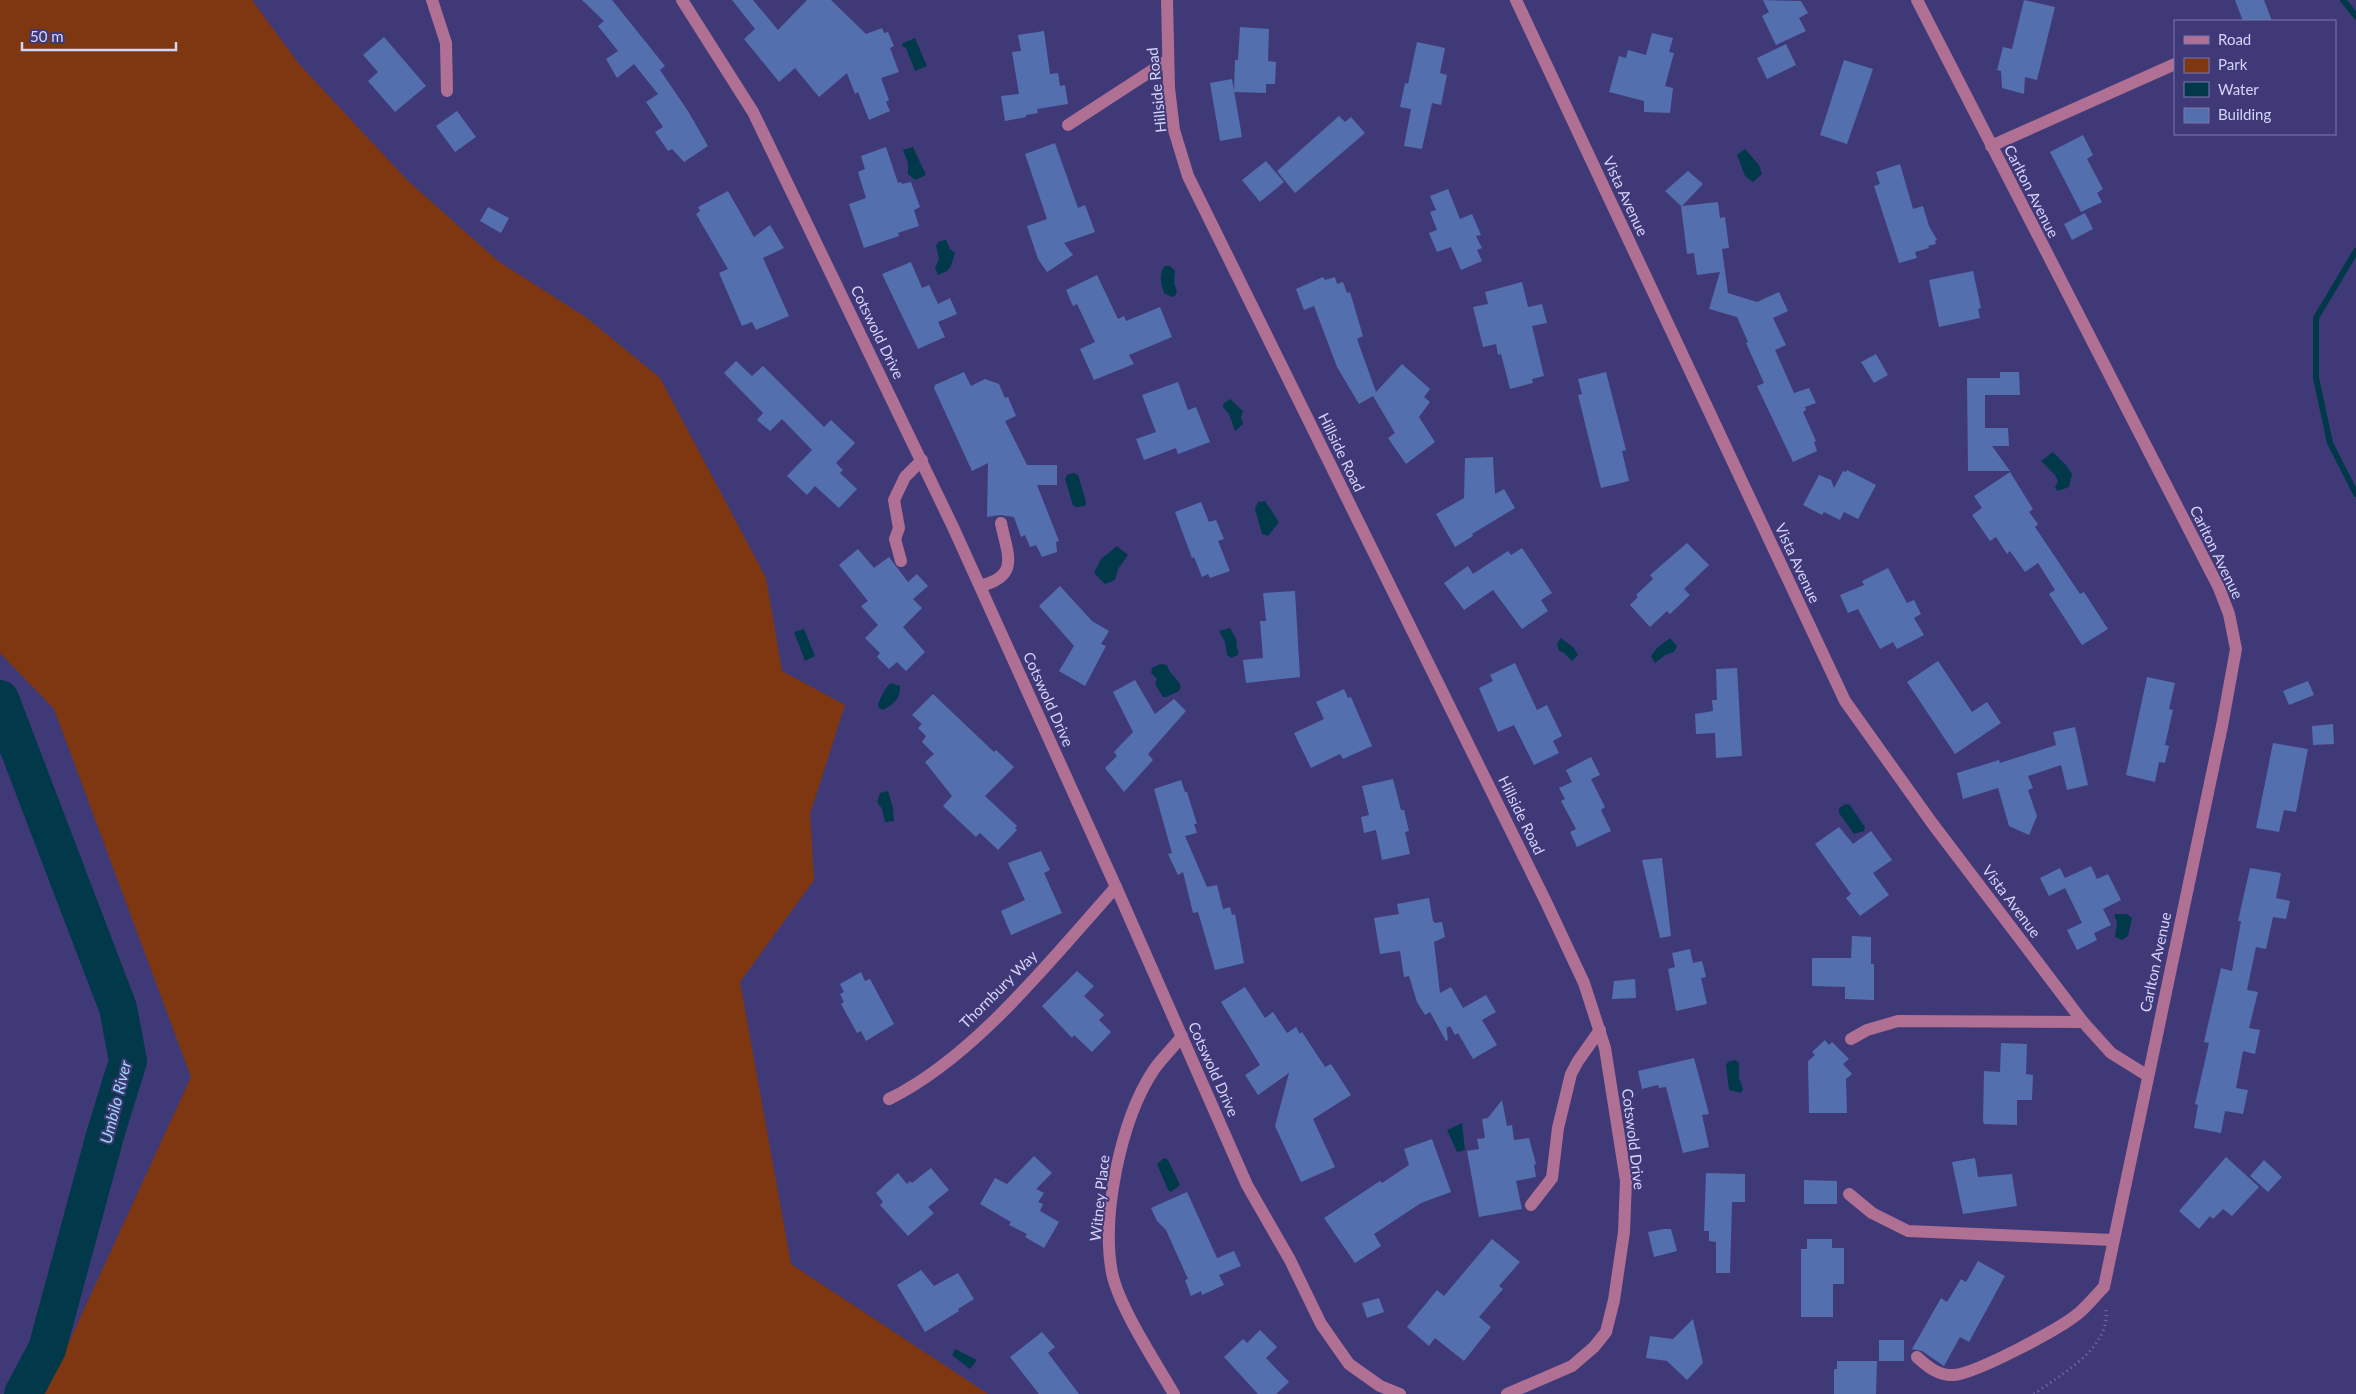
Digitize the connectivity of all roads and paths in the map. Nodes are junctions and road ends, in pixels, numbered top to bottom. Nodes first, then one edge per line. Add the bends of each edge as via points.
1 (432, 0) edge
2 (682, 0) edge
3 (1167, 0) edge
4 (1516, 0) edge
5 (1916, 0) edge
6 (1168, 60) junction
7 (2174, 64) edge
8 (447, 91) dead end
9 (1068, 126) dead end
10 (1991, 146) junction
11 (922, 460) junction
12 (1001, 523) dead end
13 (901, 561) dead end
14 (980, 586) junction
15 (1116, 887) junction
16 (1546, 902) joint
17 (2084, 1022) junction
18 (1600, 1030) junction
19 (1182, 1036) junction
20 (1851, 1039) dead end
21 (2148, 1076) junction
22 (889, 1099) dead end
23 (1849, 1194) dead end
24 (1531, 1205) dead end
25 (2113, 1240) junction
26 (2104, 1287) junction
27 (1917, 1357) dead end
28 (1174, 1394) edge
29 (1400, 1394) edge
30 (1507, 1394) edge
31 (2034, 1394) edge

1 - 8 street via 446,42
2 - 11 street, Cotswold Drive via 752,112
3 - 6 street, Hillside Road
4 - 17 street, Vista Avenue via 1845,701 1932,824
5 - 10 street, Carlton Avenue
6 - 9 street
6 - 16 street, Hillside Road via 1174,130 1188,176
7 - 10 street
10 - 21 street, Carlton Avenue via 2219,588 2235,636 2236,649 2224,718
11 - 13 street via 905,477 894,500 899,528 895,539
11 - 14 street, Cotswold Drive
12 - 14 street via 1010,561 1005,573 994,582
14 - 15 street, Cotswold Drive
15 - 19 street, Cotswold Drive
15 - 22 street, Thornbury Way via 1003,1011 932,1074
16 - 18 street, Cotswold Drive via 1584,983
17 - 20 street via 1898,1021 1866,1030
17 - 21 street, Vista Avenue via 2111,1053
18 - 24 street via 1571,1074 1558,1128 1552,1178
18 - 30 street, Cotswold Drive via 1626,1181 1624,1232 1606,1332 1594,1348 1572,1366
19 - 28 street, Witney Place via 1153,1071 1120,1150 1112,1199 1110,1245 1112,1274 1124,1303
19 - 29 street, Cotswold Drive via 1247,1185 1290,1260 1321,1324 1348,1364 1380,1386
21 - 25 street, Carlton Avenue
23 - 25 street via 1872,1213 1908,1231
25 - 26 street, Carlton Avenue
26 - 27 street via 2079,1313 2015,1350 1966,1372 1952,1375 1932,1370
26 - 31 path via 2107,1321 2101,1338 2080,1360

